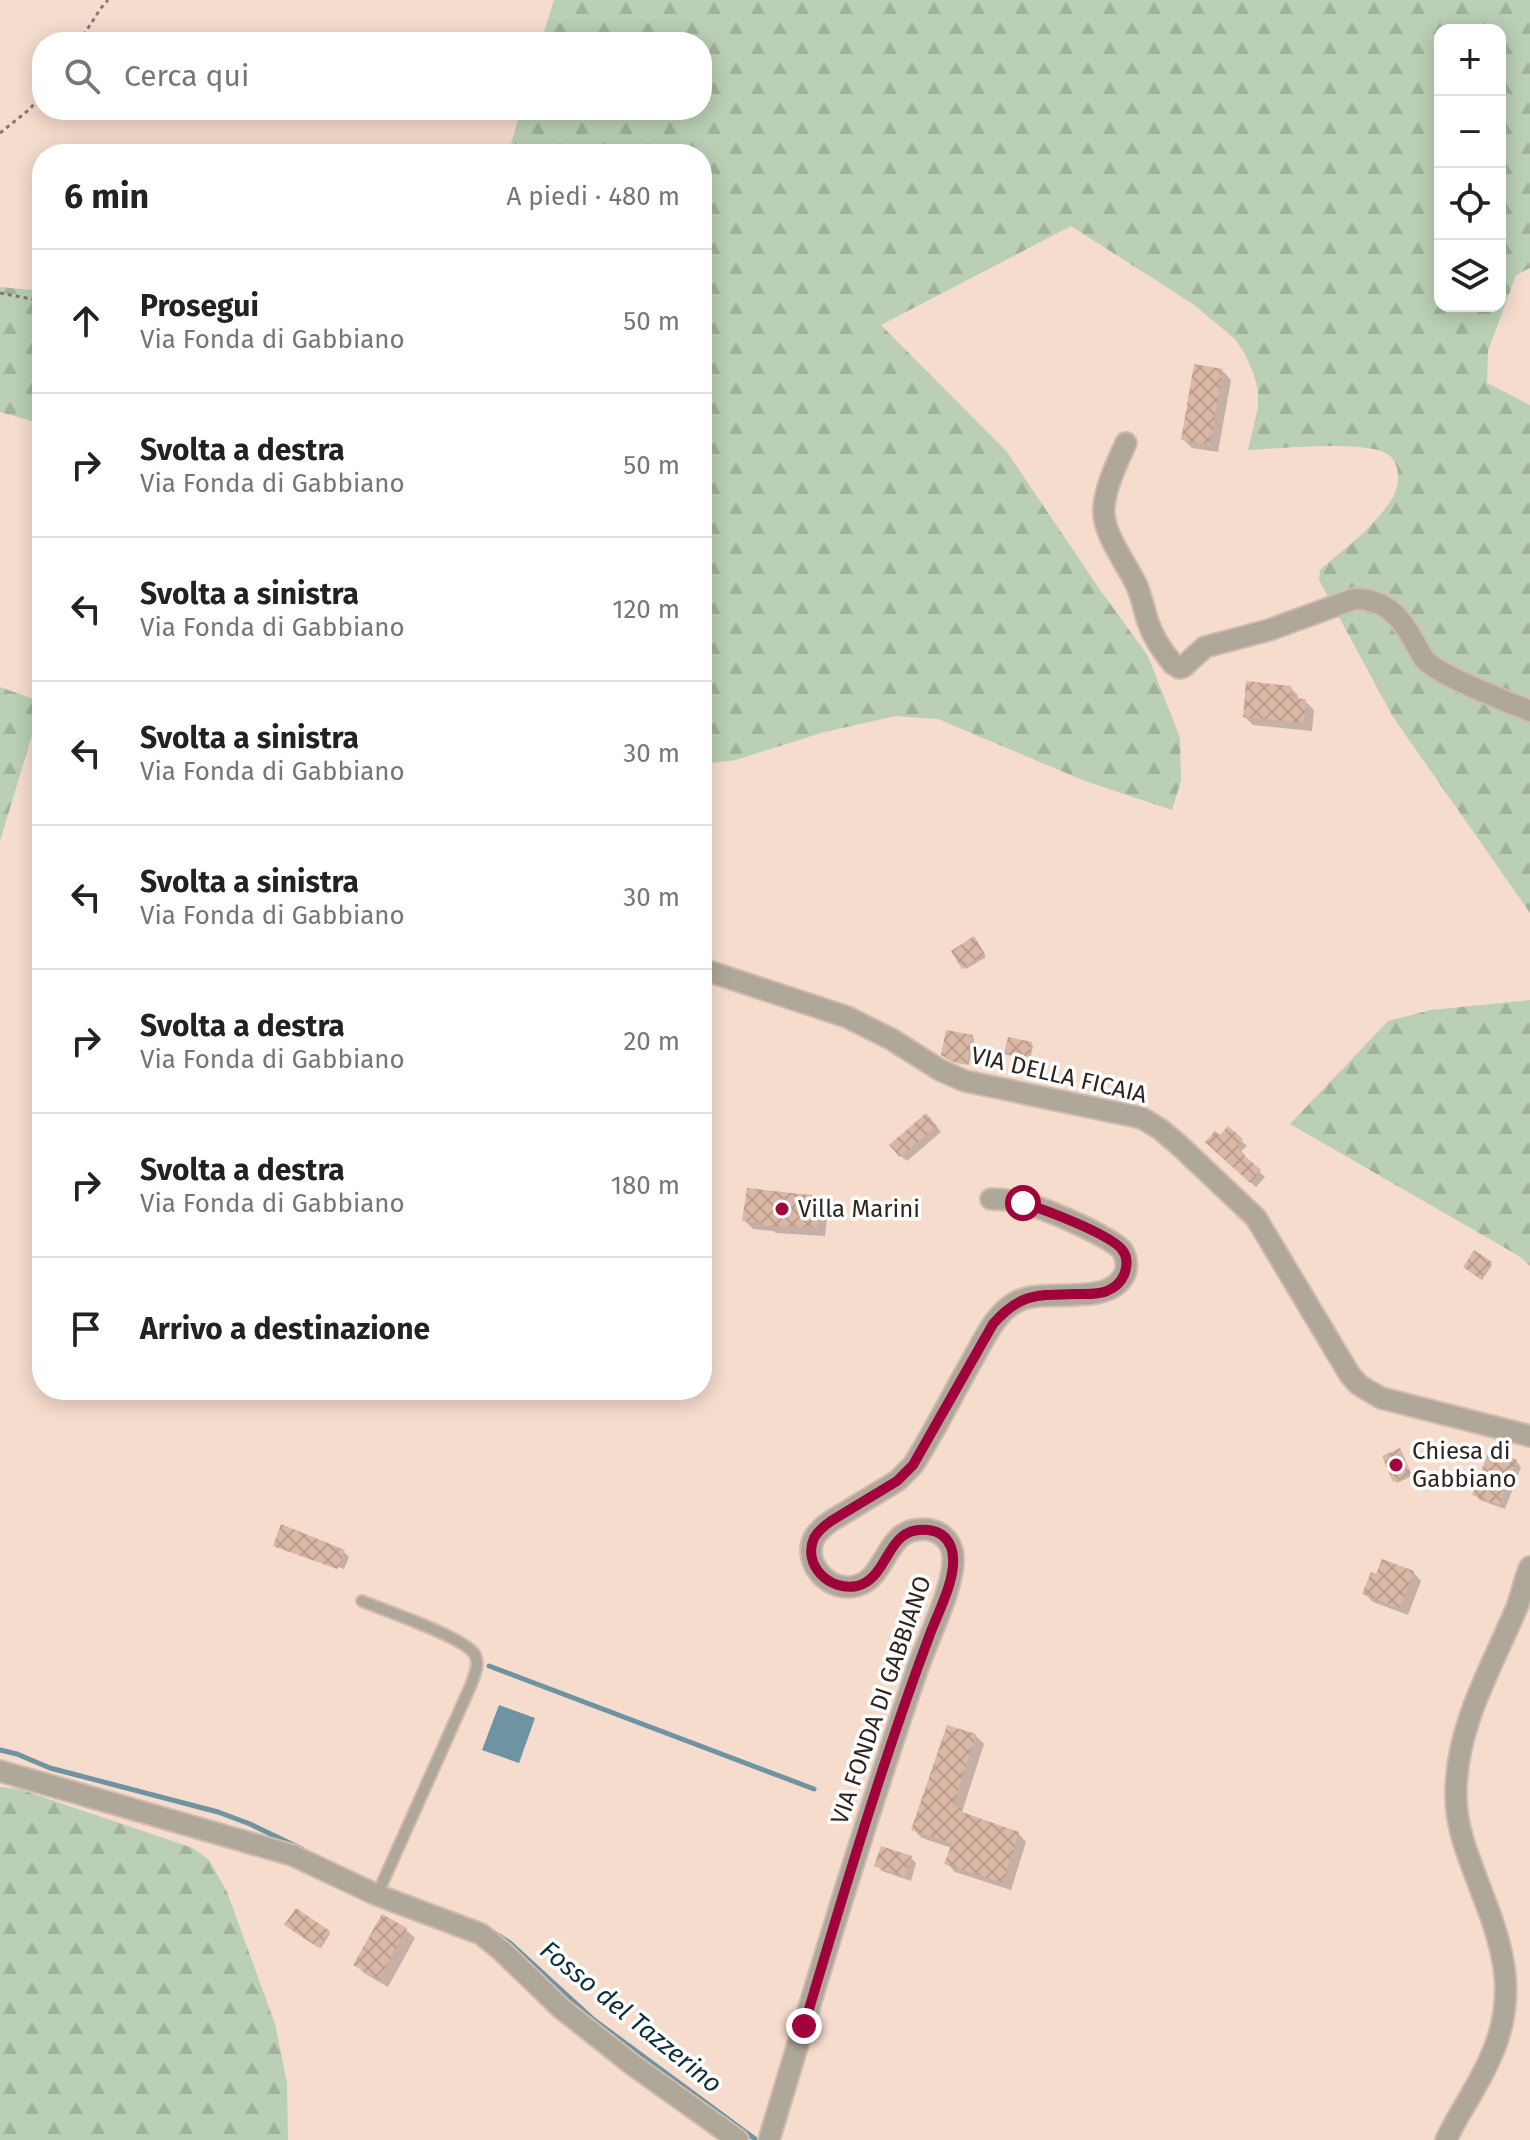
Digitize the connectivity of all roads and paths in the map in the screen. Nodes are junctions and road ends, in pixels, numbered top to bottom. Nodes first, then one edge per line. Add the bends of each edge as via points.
1 (108, 0) edge
2 (85, 32) edge
3 (32, 106) edge
4 (0, 133) edge
5 (0, 293) edge
6 (32, 299) edge
7 (1126, 443) dead end
8 (1530, 711) edge
9 (712, 972) edge
10 (991, 1199) dead end
11 (1530, 1436) edge
12 (1530, 1567) edge
13 (362, 1601) dead end
14 (0, 1771) edge
15 (377, 1895) junction
16 (738, 2140) edge
17 (769, 2140) edge
18 (1446, 2140) edge

1 - 2 path
3 - 4 path
5 - 6 path
7 - 8 street via 1107,493 1104,518 1149,624 1179,668 1205,647 1365,599 1381,603 1402,620 1431,665
9 - 11 street, VIA DELLA FICAIA via 847,1017 965,1081 1142,1118 1180,1146 1256,1218 1359,1385 1381,1398
10 - 17 street, VIA FONDA DI GABBIANO via 1031,1205 1098,1234 1122,1250 1127,1267 1110,1290 1037,1296 1010,1306 993,1324 913,1465 897,1481 823,1527 813,1540 817,1570 839,1586 865,1583 898,1540 915,1530 934,1531 948,1540 953,1563
12 - 18 street via 1477,1695 1458,1759 1461,1836 1496,1929 1507,1987 1503,2022 1488,2065
13 - 15 lane via 458,1641 475,1652 477,1661
14 - 15 street via 292,1855
15 - 16 street via 481,1934 561,2008

